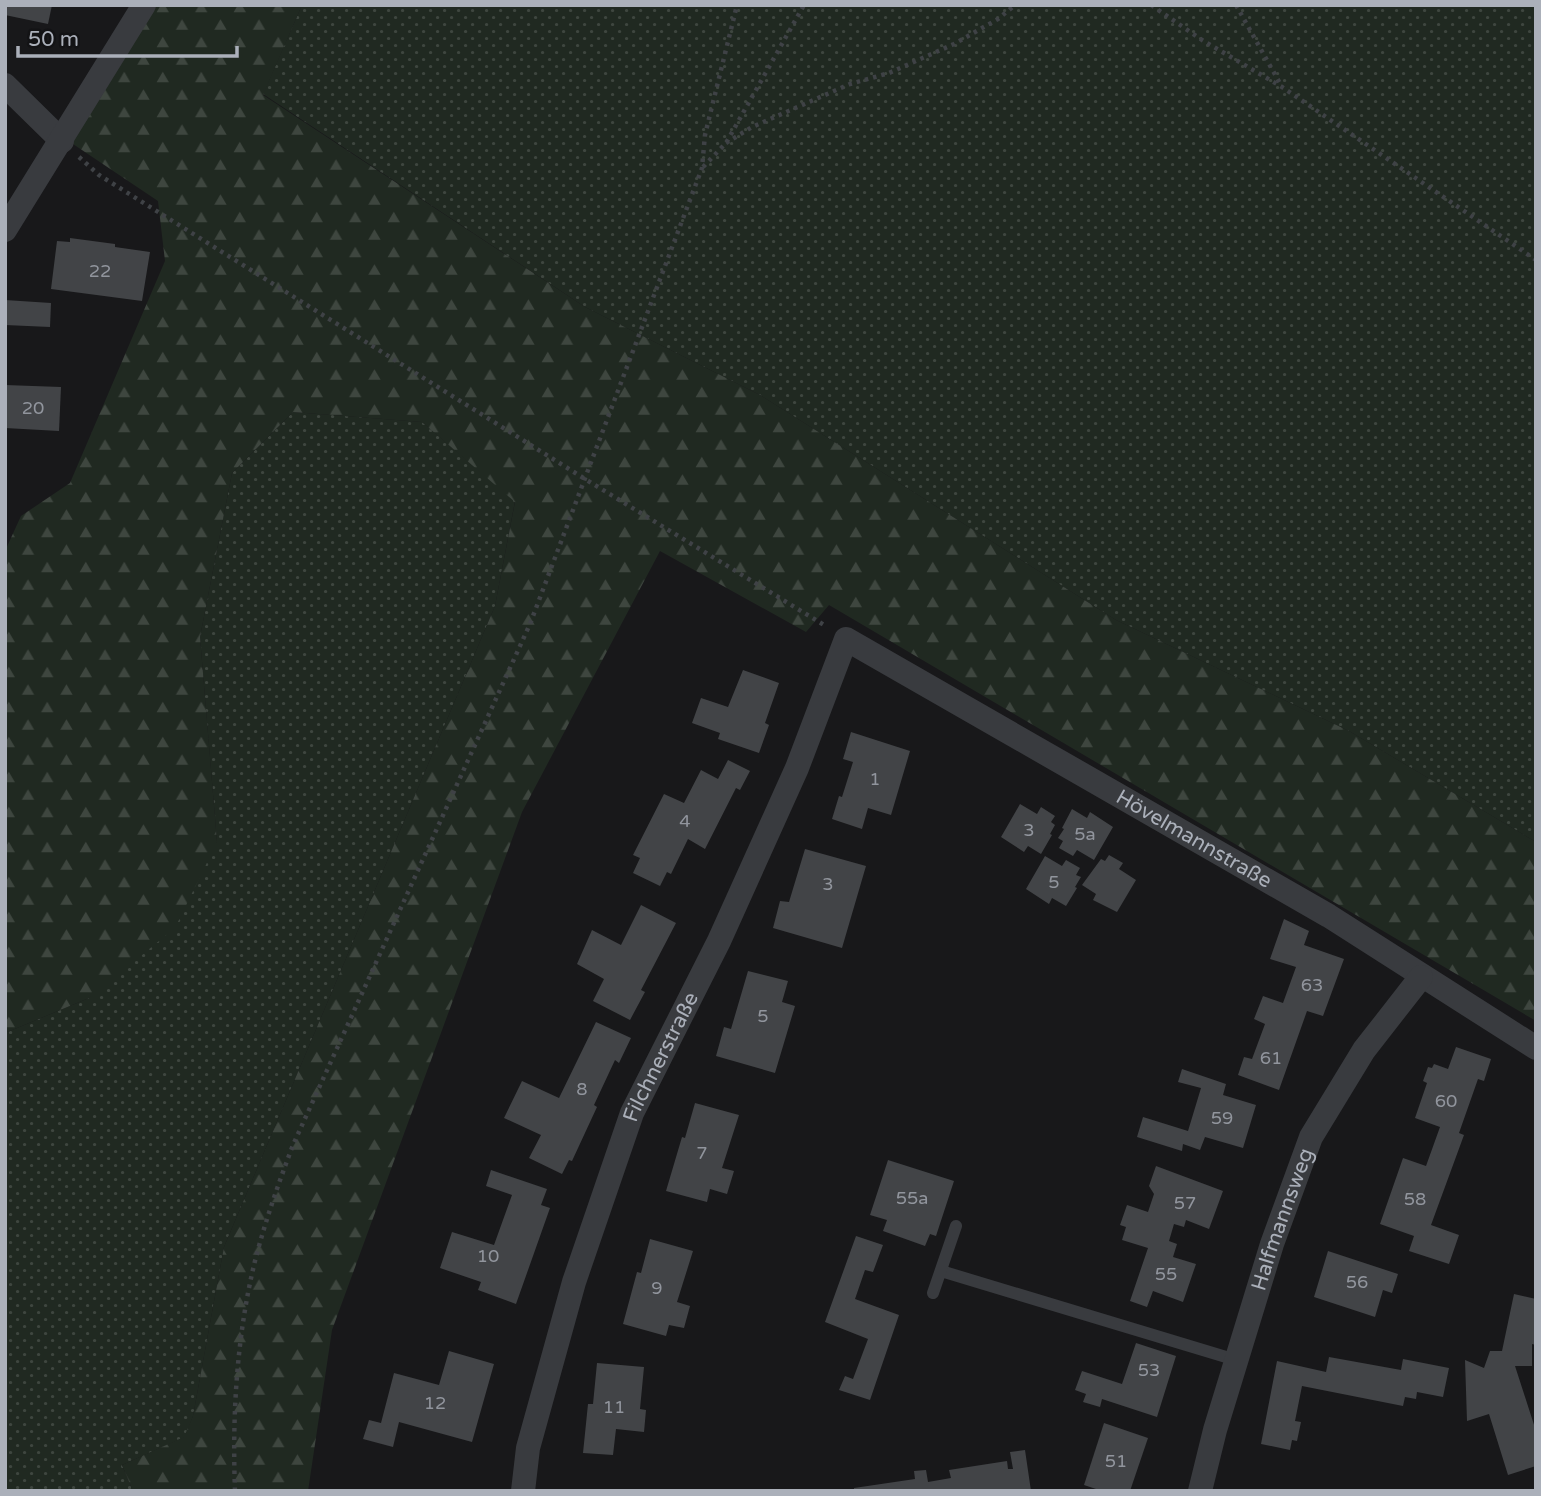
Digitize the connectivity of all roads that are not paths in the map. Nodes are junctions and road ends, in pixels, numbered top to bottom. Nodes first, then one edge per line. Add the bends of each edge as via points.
1 (144, 5) edge
2 (5, 85) edge
3 (62, 141) junction
4 (5, 230) edge
5 (845, 639) joint
6 (1422, 976) junction
7 (1536, 1048) edge
8 (956, 1226) dead end
9 (941, 1270) junction
10 (933, 1293) dead end
11 (1236, 1360) junction
12 (523, 1491) edge
13 (1200, 1491) edge

1 - 3 street
2 - 3 street
3 - 4 street
5 - 6 street, Hövelmannstraße via 1329,916
5 - 12 street, Filchnerstraße via 797,768 725,929 632,1113 574,1282 527,1448
6 - 7 street, Hövelmannstraße
6 - 11 street, Halfmannsweg via 1364,1050 1311,1138
8 - 9 lane
9 - 10 lane
9 - 11 lane
11 - 13 street, Halfmannsweg

